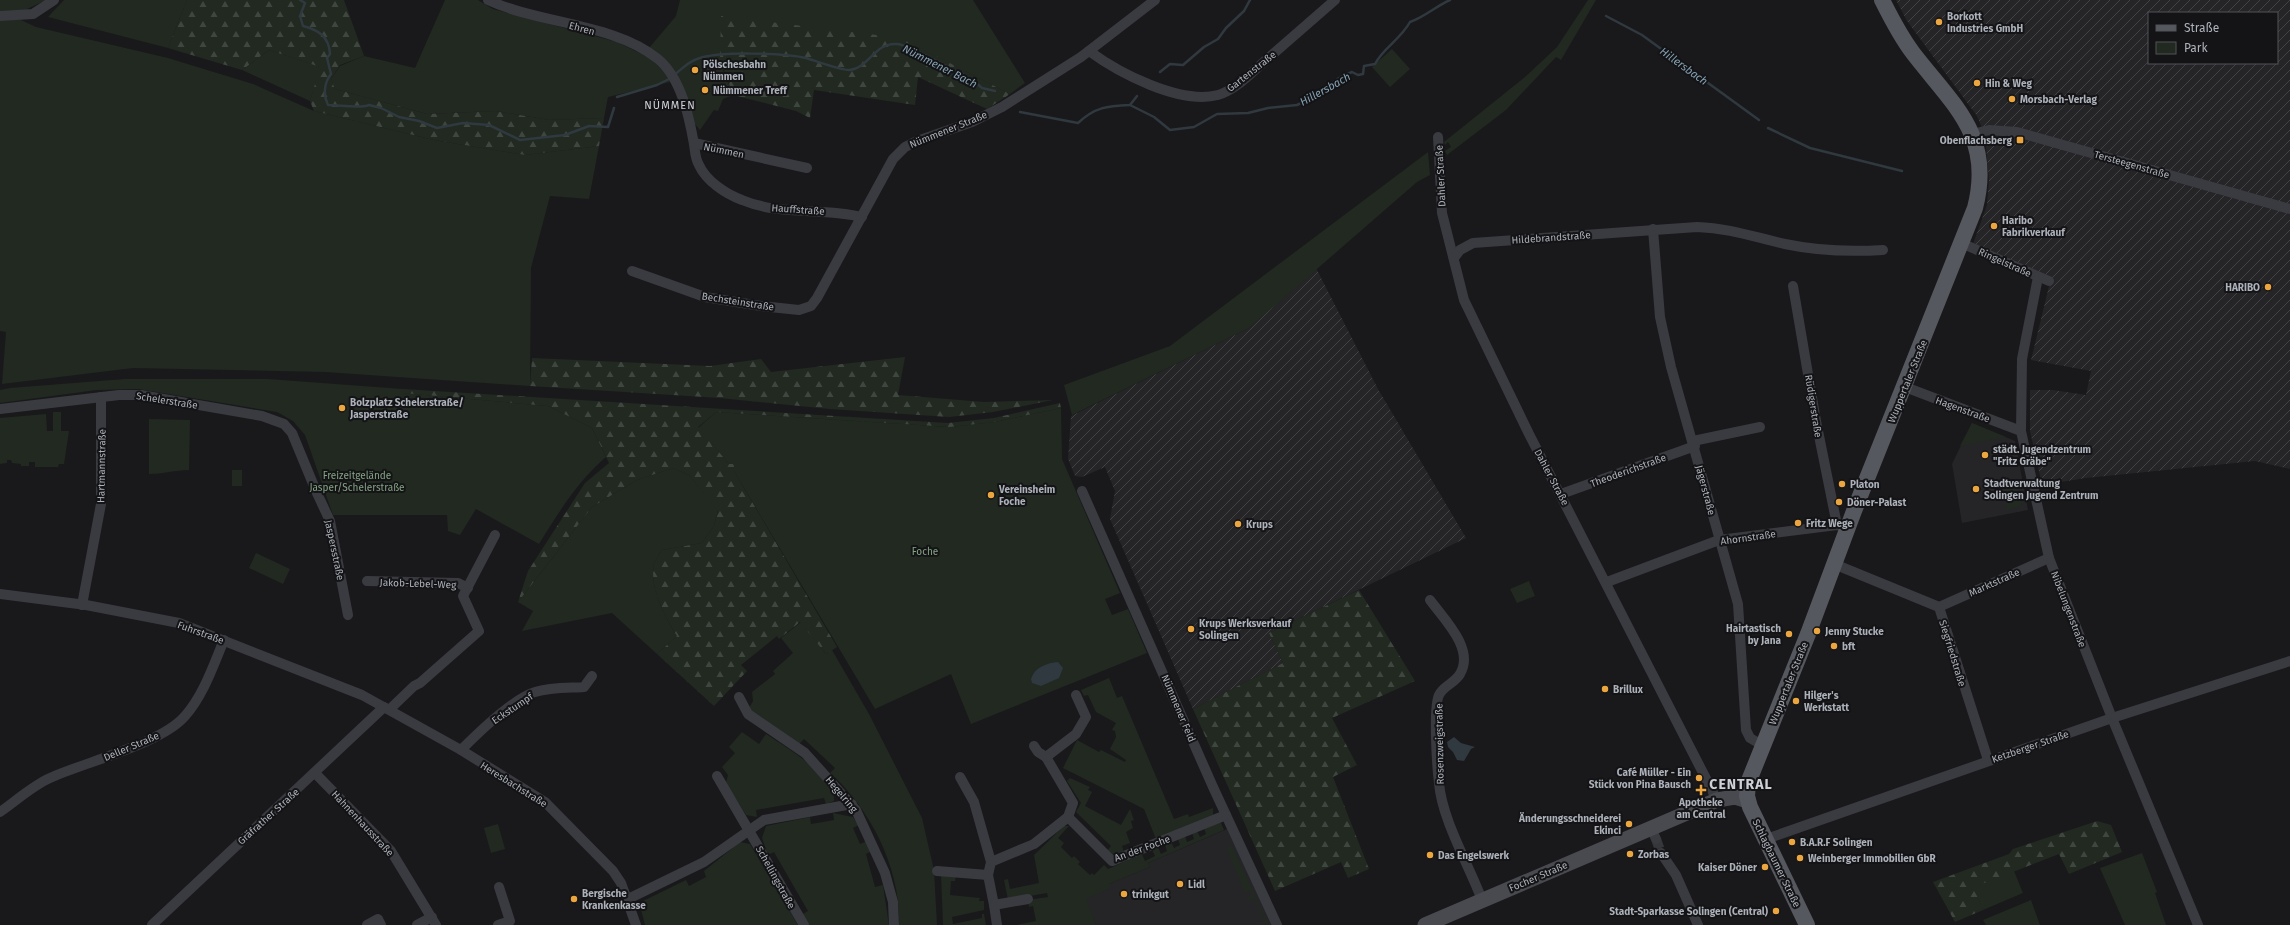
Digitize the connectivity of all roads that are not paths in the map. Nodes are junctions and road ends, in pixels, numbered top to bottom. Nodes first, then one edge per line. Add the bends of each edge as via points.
1 (54, 0) edge
2 (488, 0) edge
3 (1155, 0) edge
4 (1335, 0) edge
5 (1882, 0) edge
6 (0, 16) edge
7 (1089, 51) junction
8 (672, 74) joint
9 (1972, 134) junction
10 (1438, 137) dead end
11 (694, 143) junction
12 (807, 168) dead end
13 (2290, 208) edge
14 (862, 217) junction
15 (1654, 229) junction
16 (1961, 243) junction
17 (1883, 250) dead end
18 (1454, 258) junction
19 (632, 272) dead end
20 (2038, 277) junction
21 (2049, 280) dead end
22 (1793, 286) dead end
23 (799, 310) joint
24 (1905, 387) junction
25 (101, 397) junction
26 (0, 409) edge
27 (284, 424) joint
28 (1760, 427) dead end
29 (2022, 431) junction
30 (1694, 444) junction
31 (1082, 491) dead end
32 (1561, 494) junction
33 (1842, 527) junction
34 (495, 535) dead end
35 (1719, 540) junction
36 (2049, 558) junction
37 (1834, 564) junction
38 (367, 581) dead end
39 (1607, 582) junction
40 (468, 588) junction
41 (0, 594) edge
42 (1430, 600) dead end
43 (82, 605) junction
44 (1939, 607) junction
45 (348, 615) dead end
46 (224, 640) junction
47 (2290, 661) edge
48 (592, 676) dead end
49 (1076, 695) dead end
50 (739, 697) dead end
51 (387, 708) junction
52 (2112, 718) junction
53 (1762, 745) junction
54 (1034, 746) dead end
55 (461, 750) junction
56 (1046, 756) junction
57 (1988, 760) junction
58 (315, 773) junction
59 (1750, 775) junction
60 (717, 776) dead end
61 (960, 777) dead end
62 (1721, 799) junction
63 (1748, 801) junction
64 (852, 804) junction
65 (0, 812) edge
66 (1760, 812) junction
67 (1226, 815) junction
68 (1068, 817) junction
69 (750, 829) junction
70 (1779, 835) junction
71 (1661, 853) tunnel mouth
72 (991, 862) junction
73 (937, 871) dead end
74 (988, 875) junction
75 (499, 887) dead end
76 (628, 899) junction
77 (1028, 899) dead end
78 (1482, 900) junction
79 (994, 905) junction
80 (434, 921) edge
81 (152, 925) edge
82 (367, 925) edge
83 (381, 925) edge
84 (417, 925) edge
85 (498, 925) edge
86 (636, 925) edge
87 (804, 925) edge
88 (894, 925) edge
89 (997, 925) edge
90 (1277, 925) edge
91 (1425, 925) edge
92 (1698, 925) edge
93 (1807, 925) edge
94 (1817, 925) edge
95 (2198, 925) edge

1 - 6 street via 33,14
2 - 8 street, Ehren via 514,10 614,37 650,54
3 - 7 street, Nümmener Straße
4 - 7 street, Gartenstraße via 1238,84 1218,95 1190,96 1154,86 1108,64
5 - 9 main road, Wuppertaler Straße via 1901,35 1955,103
7 - 14 street, Nümmener Straße via 1002,107 972,122 905,146 893,159
8 - 11 street, Nümmen
9 - 13 street, Tersteegenstraße via 1995,130 2018,132
9 - 16 main road, Wuppertaler Straße via 1980,184 1975,208
10 - 18 street, Dahler Straße via 1442,213
11 - 12 street, Nümmen
11 - 14 street, Hauffstraße via 698,163 705,174 725,191 742,200 771,208 843,212
14 - 23 street, Nümmener Straße via 814,302 806,309
15 - 17 street via 1717,228 1786,244 1826,250
15 - 18 street, Hildebrandstraße via 1473,243 1460,250
15 - 30 street, Jägerstraße via 1660,317 1671,367
16 - 20 street, Ringelstraße
16 - 24 main road, Wuppertaler Straße
18 - 32 street, Dahler Straße via 1464,300
19 - 23 street, Bechsteinstraße via 704,297
20 - 21 street, Ringelstraße
20 - 29 street, Nibelungenstraße via 2022,358
22 - 33 street, Rüdigerstraße via 1816,421
24 - 29 street, Hagenstraße
24 - 33 main road, Wuppertaler Straße
25 - 26 street, Schelerstraße
25 - 27 street, Schelerstraße via 131,394 160,397 262,416
25 - 43 street, Hartmannstraße via 101,504
27 - 45 street, Jaspersstraße via 292,433 330,521
28 - 30 street, Theoderichstraße
29 - 36 street, Nibelungenstraße
30 - 32 street, Theoderichstraße
30 - 35 street, Jägerstraße
31 - 67 street, Nümmener Feld
32 - 39 street, Dahler Straße
33 - 35 street, Ahornstraße
33 - 37 main road, Wuppertaler Straße
34 - 40 street, Jakob-Lebel-Weg
35 - 39 street, Ahornstraße
35 - 53 street, Jägerstraße via 1738,604 1746,730 1750,738
36 - 44 street, Marktstraße
36 - 52 street, Nibelungenstraße
37 - 44 street, Siegfriedstraße
37 - 53 main road, Wuppertaler Straße
38 - 40 street, Jakob-Lebel-Weg via 458,583
39 - 62 street, Dahler Straße
40 - 51 street, Jakob-Lebel-Weg via 463,596 479,631 420,683
41 - 43 street, Fuhrstraße
42 - 78 street, Rosenzweigstraße via 1464,652 1461,673 1438,698 1438,782 1442,802
43 - 46 street, Fuhrstraße via 179,623
44 - 57 street, Siegfriedstraße
46 - 51 street, Fuhrstraße via 362,695
46 - 65 street, Deller Straße via 203,690 185,717 176,724 151,738 49,778
47 - 52 street, Ketzberger Straße
48 - 55 street, Eckstumpf via 584,687 550,689 528,695 482,728
49 - 56 street via 1086,717 1076,734
50 - 64 street, Hegelring via 748,714 805,753
51 - 55 street, Heresbachstraße
51 - 58 street, Gräfrather Straße
52 - 57 street, Ketzberger Straße
52 - 95 street, Nibelungenstraße
53 - 59 main road, Wuppertaler Straße
54 - 56 street via 1038,752
55 - 76 street, Heresbachstraße via 554,810 613,871
56 - 68 street via 1073,804
57 - 70 street, Ketzberger Straße
58 - 80 street, Hahnenhausstraße via 391,851
58 - 81 street, Gräfrather Straße
59 - 62 main road, Focher Straße
59 - 63 main road, Schlagbaumer Straße
59 - 66 main road, Schlagbaumer Straße
60 - 69 street, Schellingstraße
61 - 72 street via 974,802
62 - 63 main road, Focher Straße via 1735,797
62 - 78 main road, Focher Straße via 1654,834
63 - 66 main road, Schlagbaumer Straße
63 - 93 main road, Schlagbaumer Straße
64 - 69 street via 764,820
64 - 88 street, Hegelring via 860,816 885,873 893,902
66 - 70 main road, Schlagbaumer Straße
67 - 68 street, An der Foche via 1112,862
67 - 90 street, Nümmener Feld
68 - 72 street via 1034,844
69 - 76 street via 704,862
69 - 87 street, Schellingstraße
70 - 94 main road, Schlagbaumer Straße
71 - 92 street via 1676,875
72 - 74 street
73 - 74 street
74 - 79 street
75 - 85 street via 510,922
76 - 86 street, Heresbachstraße
77 - 79 street
78 - 91 main road, Focher Straße
79 - 89 street
80 - 84 street, Hahnenhausstraße
82 - 83 street via 378,919

